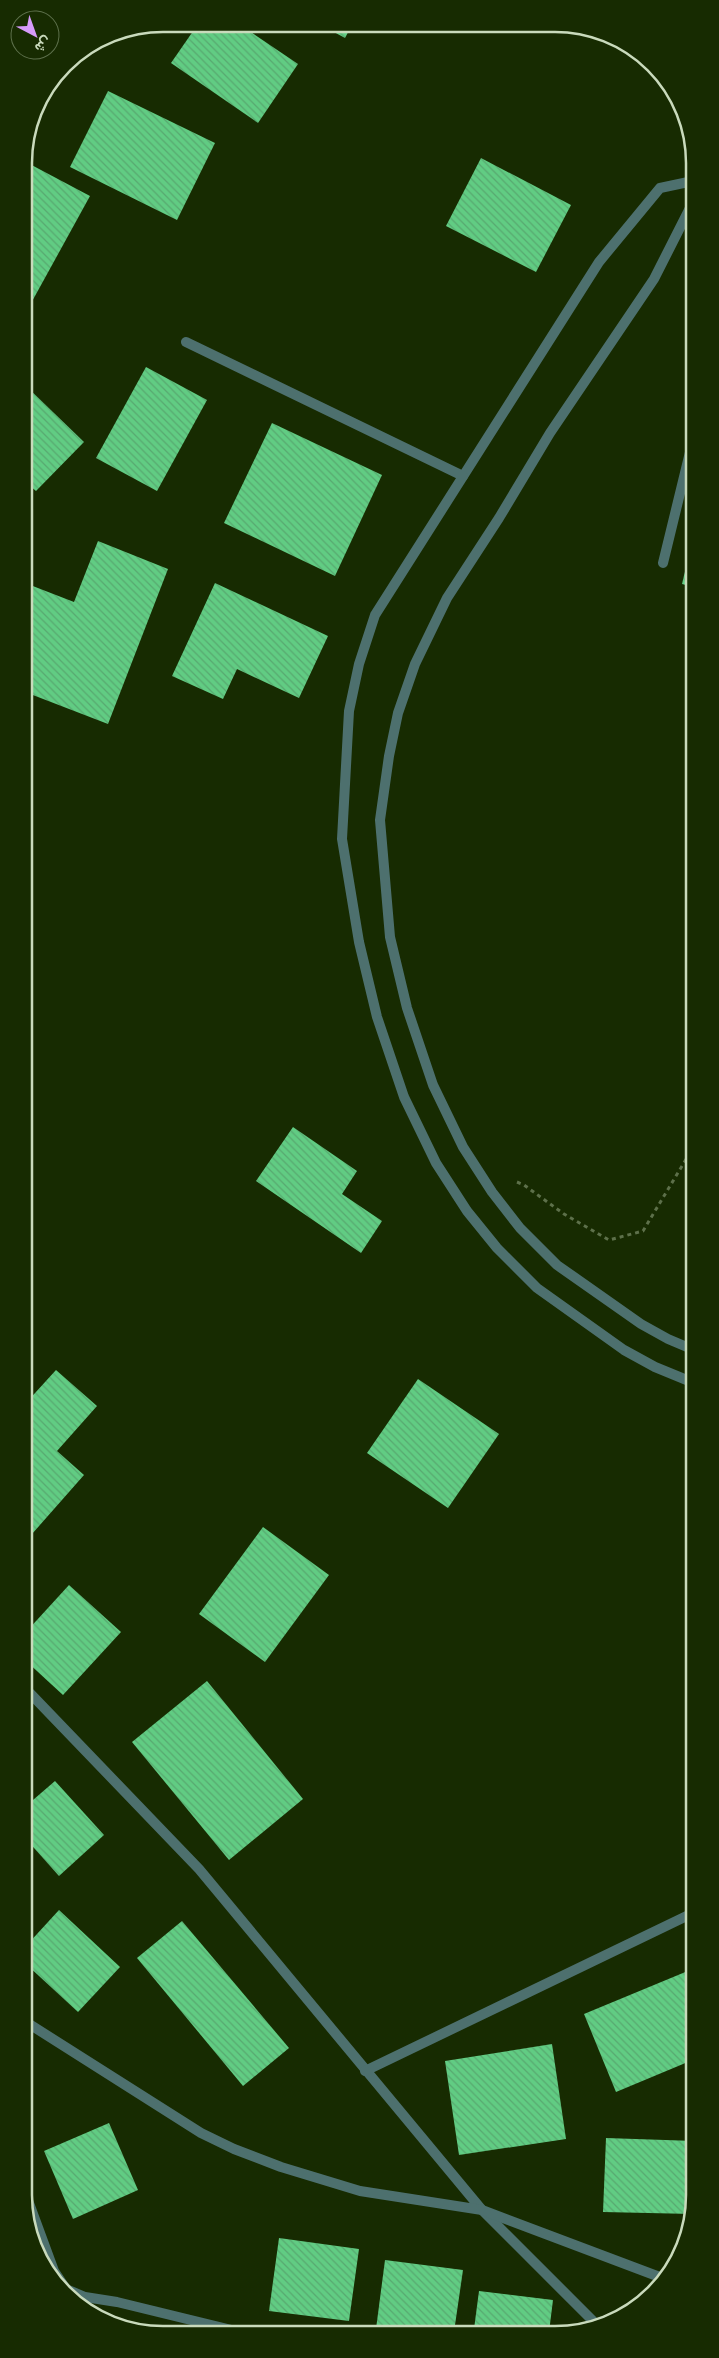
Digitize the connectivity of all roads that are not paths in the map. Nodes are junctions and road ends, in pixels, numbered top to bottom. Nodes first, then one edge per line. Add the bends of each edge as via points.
1 (686, 182) edge
2 (686, 216) edge
3 (186, 342) dead end
4 (686, 469) edge
5 (463, 476) junction
6 (663, 563) dead end
7 (686, 1347) edge
8 (686, 1380) edge
9 (32, 1695) edge
10 (686, 1916) edge
11 (32, 2026) edge
12 (364, 2071) junction
13 (482, 2210) junction
14 (35, 2219) edge
15 (50, 2260) edge
16 (657, 2276) edge
17 (80, 2295) edge
18 (592, 2320) edge
19 (215, 2326) edge

1 - 5 street via 660,188 599,262
2 - 7 street via 654,280 550,433 447,598 415,664 398,713 380,820 390,937 407,1008 433,1085 463,1147 520,1228 557,1265 640,1324
3 - 5 street
4 - 6 street
5 - 8 street via 375,615 359,664 349,711 342,840 359,942 377,1017 404,1097 436,1162 467,1211 496,1248 537,1288 624,1350 654,1368
9 - 12 street via 199,1869
10 - 12 street
11 - 13 street via 201,2133 234,2149 360,2191
12 - 13 street
13 - 16 street
13 - 18 street
14 - 15 street
17 - 19 street

